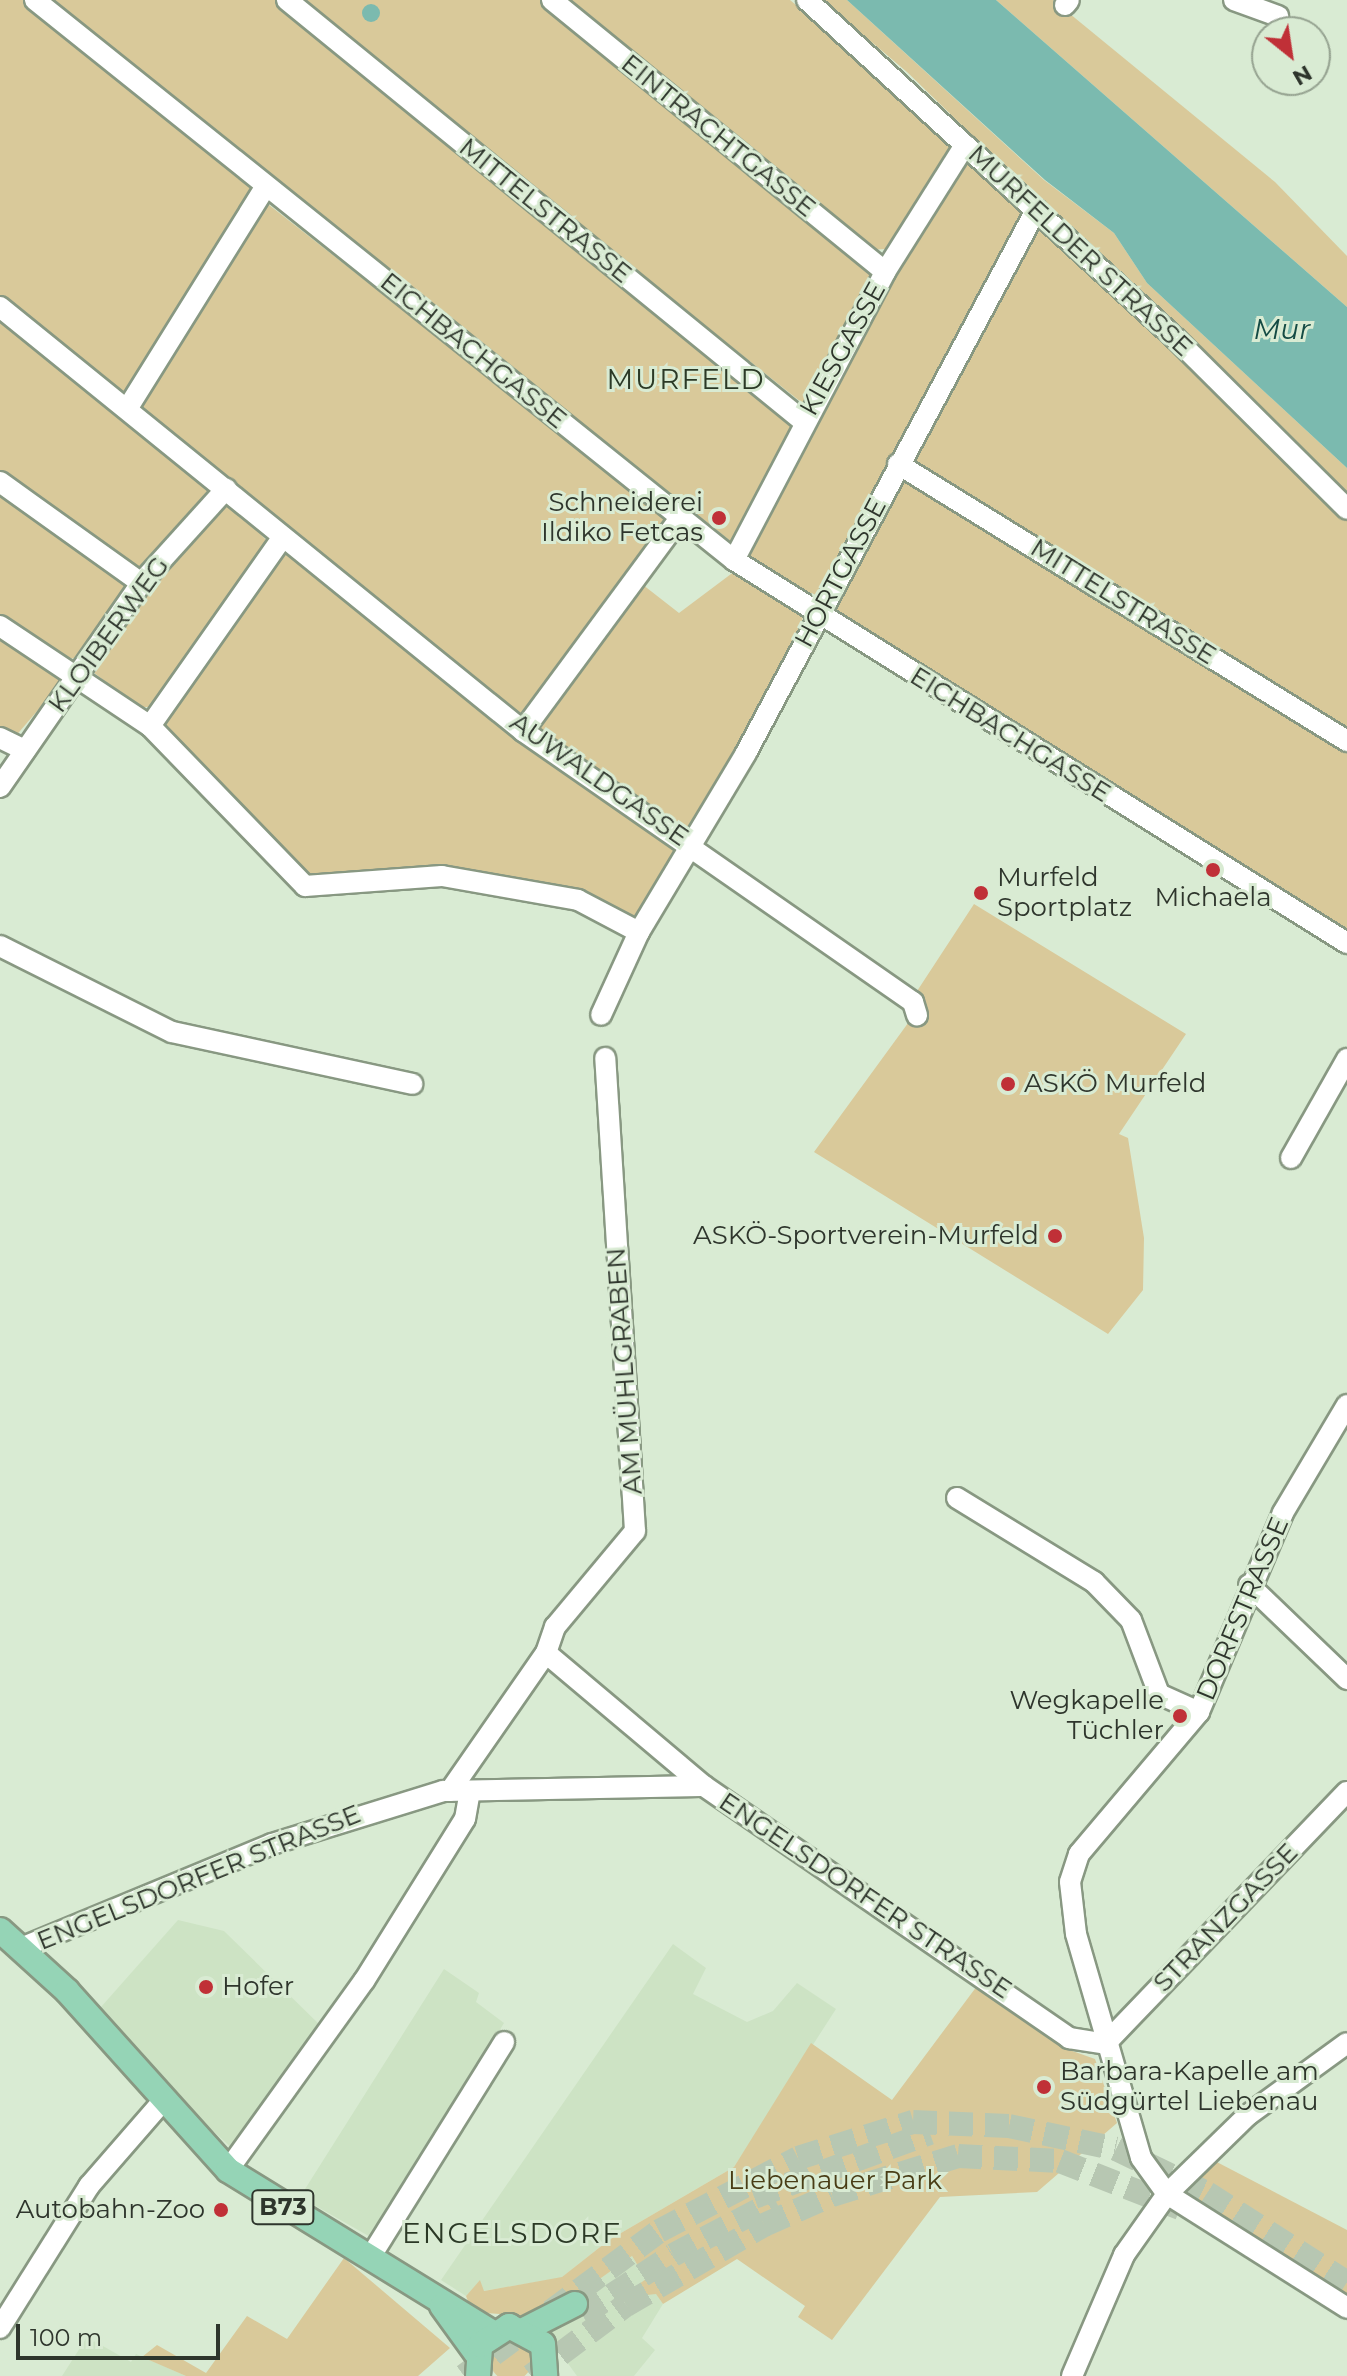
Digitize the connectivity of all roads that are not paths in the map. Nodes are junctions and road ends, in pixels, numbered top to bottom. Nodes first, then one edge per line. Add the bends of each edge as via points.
1 (35, 0) edge
2 (287, 0) edge
3 (552, 0) edge
4 (807, 0) edge
5 (1234, 0) edge
6 (1278, 16) dead end
7 (965, 145) junction
8 (266, 186) junction
9 (1036, 210) junction
10 (885, 272) junction
11 (0, 307) edge
12 (129, 406) junction
13 (803, 421) junction
14 (898, 464) junction
15 (0, 482) edge
16 (226, 489) junction
17 (1347, 509) edge
18 (681, 517) junction
19 (283, 537) junction
20 (734, 560) junction
21 (141, 583) junction
22 (818, 616) junction
23 (0, 626) edge
24 (76, 677) junction
25 (150, 726) junction
26 (523, 731) junction
27 (0, 738) edge
28 (1347, 741) edge
29 (25, 750) junction
30 (0, 787) edge
31 (693, 845) junction
32 (639, 932) junction
33 (1347, 943) edge
34 (0, 946) edge
35 (601, 1015) dead end
36 (917, 1015) dead end
37 (605, 1058) dead end
38 (1347, 1059) edge
39 (412, 1084) dead end
40 (1291, 1158) dead end
41 (1347, 1405) edge
42 (957, 1498) dead end
43 (1249, 1585) junction
44 (546, 1653) junction
45 (1347, 1679) edge
46 (1199, 1712) junction
47 (704, 1786) junction
48 (460, 1792) junction
49 (1347, 1792) edge
50 (0, 1931) edge
51 (21, 1948) junction
52 (504, 2042) dead end
53 (1347, 2043) edge
54 (1105, 2044) junction
55 (162, 2102) junction
56 (235, 2163) junction
57 (1167, 2194) junction
58 (371, 2256) junction
59 (442, 2306) junction
60 (1347, 2308) edge
61 (0, 2328) edge
62 (526, 2329) junction
63 (491, 2332) junction
64 (548, 2369) edge
65 (477, 2370) edge
66 (1072, 2376) edge

1 - 8 street, EICHBACHGASSE
2 - 13 street, MITTELSTRASSE
3 - 10 street, EINTRACHTGASSE
4 - 7 street, MURFELDER STRASSE
5 - 6 street
7 - 9 street, MURFELDER STRASSE
7 - 10 street, KIESGASSE
8 - 12 street
8 - 18 street, EICHBACHGASSE
9 - 14 street, HORTGASSE
9 - 17 street, MURFELDER STRASSE
10 - 13 street, KIESGASSE
11 - 12 street, AUWALDGASSE
12 - 16 street, AUWALDGASSE
13 - 20 street, KIESGASSE
14 - 22 street, HORTGASSE
14 - 28 street, MITTELSTRASSE
15 - 21 street
16 - 19 street, AUWALDGASSE
16 - 21 street, KLOIBERWEG
18 - 20 street, EICHBACHGASSE
18 - 26 street
19 - 25 street
19 - 26 street, AUWALDGASSE
20 - 22 street, EICHBACHGASSE
21 - 24 street, KLOIBERWEG
22 - 31 street, HORTGASSE
22 - 33 street, EICHBACHGASSE
23 - 24 street
24 - 25 street
24 - 29 street, KLOIBERWEG
25 - 32 street via 305,886 442,876 578,900
26 - 31 street, AUWALDGASSE
27 - 29 street
29 - 30 street, KLOIBERWEG
31 - 32 street, HORTGASSE
31 - 36 street, AUWALDGASSE via 913,1002
32 - 35 street
34 - 39 street via 172,1032
37 - 44 street, AM MÜHLGRABEN via 635,1531 555,1627
38 - 40 street
41 - 43 street, DORFSTRASSE
42 - 46 street via 1094,1582 1131,1620 1159,1694
43 - 45 street
43 - 46 street, DORFSTRASSE
44 - 47 street
44 - 48 street, AM MÜHLGRABEN
46 - 54 street, DORFSTRASSE via 1079,1854 1071,1874 1072,1912
47 - 48 street, ENGELSDORFER STRASSE
47 - 54 street, ENGELSDORFER STRASSE via 1069,2038
48 - 51 street, ENGELSDORFER STRASSE via 272,1844
48 - 56 street via 465,1819 364,1981
49 - 54 street, STRANZGASSE
50 - 51 main road, B73
51 - 55 main road, B73
52 - 58 street
53 - 57 street via 1248,2115
54 - 57 street, DORFSTRASSE via 1141,2158
55 - 56 main road, B73
55 - 61 street via 89,2186
56 - 58 main road, B73
57 - 60 street
57 - 66 street via 1124,2255
58 - 59 main road, B73
59 - 63 main road, B73
59 - 65 main road, B73
62 - 63 main road
62 - 64 main road
62 - 64 main road via 578,2309
63 - 65 main road, B73

